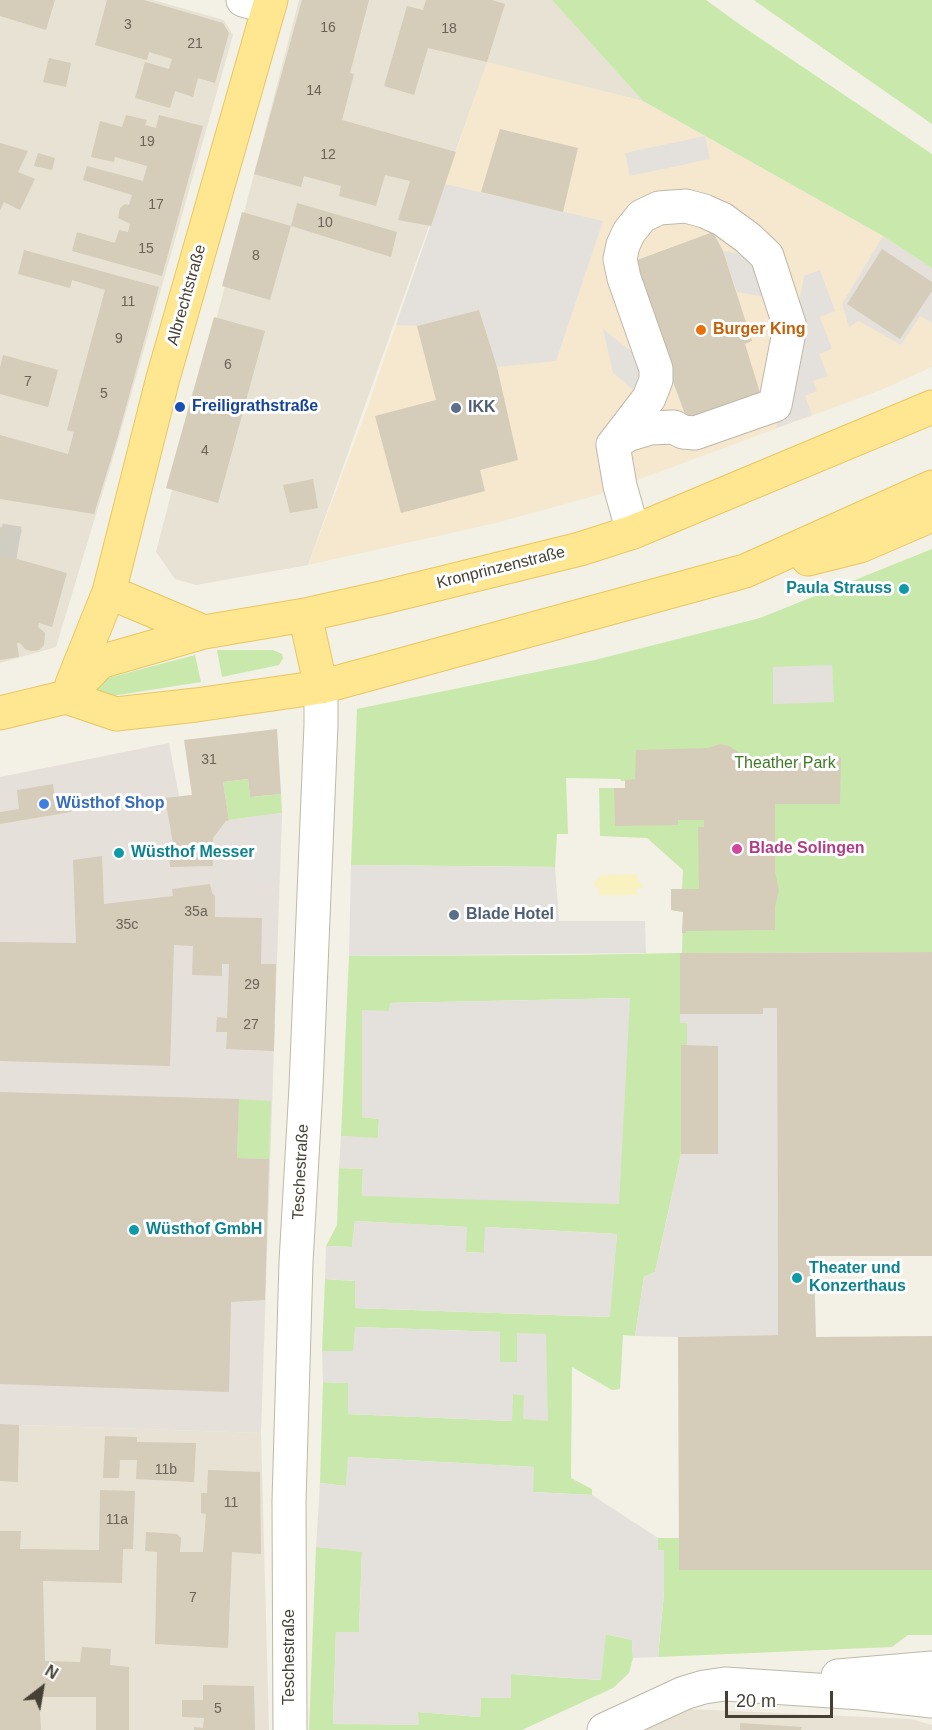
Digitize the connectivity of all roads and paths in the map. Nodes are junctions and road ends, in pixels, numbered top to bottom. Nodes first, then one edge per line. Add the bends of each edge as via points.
1 (261, 2) edge
2 (932, 407) edge
3 (613, 445) junction
4 (932, 487) edge
5 (932, 515) edge
6 (633, 532) junction
7 (745, 571) junction
8 (110, 592) junction
9 (305, 615) junction
10 (204, 632) junction
11 (321, 687) junction
12 (66, 697) junction
13 (0, 713) edge
14 (932, 1668) edge
15 (730, 1684) junction
16 (932, 1701) edge
17 (290, 1730) edge
18 (604, 1730) edge

1 - 8 main road, Albrechtstraße
2 - 6 main road, Kronprinzenstraße
3 - 3 street via 627,435 650,428 696,433 775,405 790,327 767,256 722,219 704,211 686,206 659,208 642,216 623,245 624,278 656,369 656,380 649,398
3 - 6 street
4 - 7 main road
5 - 7 main road via 861,546
6 - 9 main road, Kronprinzenstraße via 580,549
7 - 11 main road
8 - 10 main road
8 - 12 main road, Albrechtstraße
9 - 10 main road, Kronprinzenstraße
9 - 11 main road, Teschestraße
10 - 12 main road, Kronprinzenstraße via 100,662
11 - 12 main road via 116,714
11 - 17 street, Teschestraße via 296,1262 289,1501
12 - 13 main road
14 - 15 street
15 - 16 street
15 - 18 street via 684,1693

